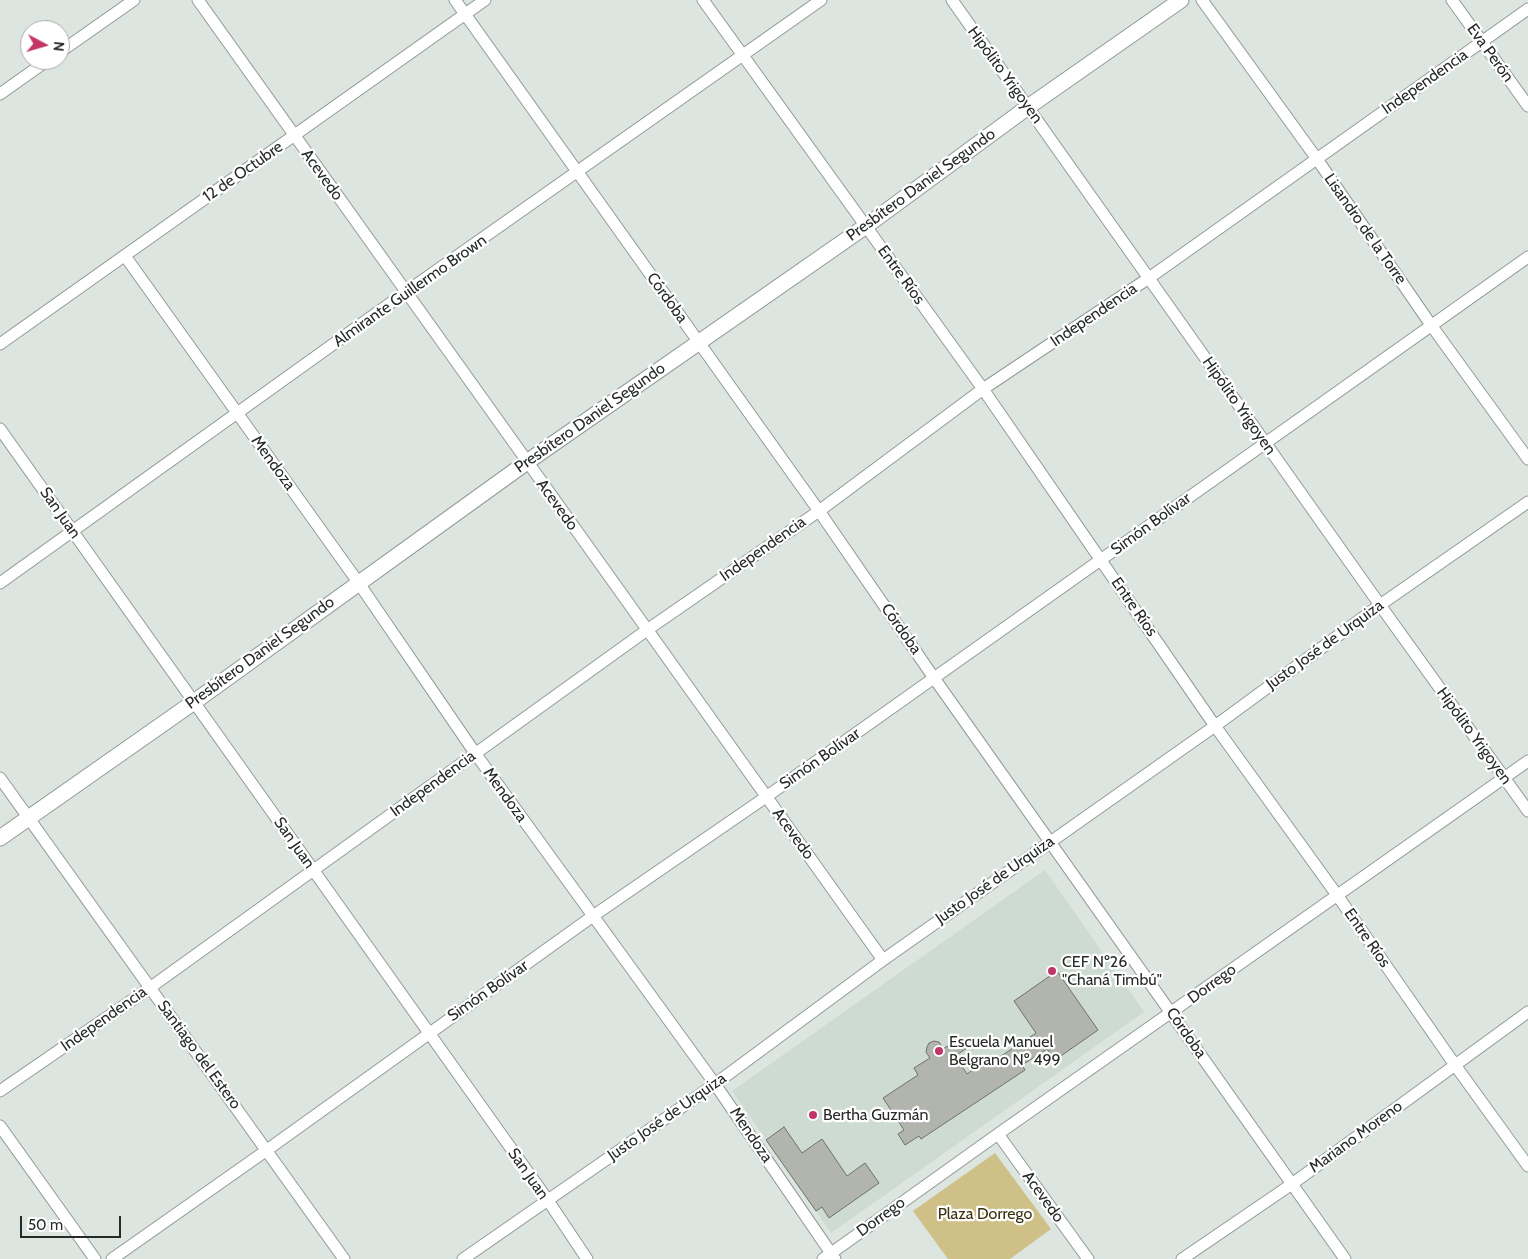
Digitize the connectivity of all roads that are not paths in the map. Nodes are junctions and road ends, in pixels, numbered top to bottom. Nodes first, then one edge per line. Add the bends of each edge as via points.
1 (134, 0) edge
2 (198, 0) edge
3 (455, 0) edge
4 (485, 0) edge
5 (702, 0) edge
6 (820, 0) edge
7 (952, 0) edge
8 (1181, 0) edge
9 (1202, 0) edge
10 (1452, 0) edge
11 (1528, 9) edge
12 (465, 14) junction
13 (1482, 42) junction
14 (70, 45) edge
15 (742, 56) junction
16 (32, 70) edge
17 (2, 88) edge
18 (1528, 106) edge
19 (1028, 107) junction
20 (294, 136) junction
21 (1317, 159) junction
22 (577, 172) junction
23 (866, 226) junction
24 (125, 256) junction
25 (1528, 257) edge
26 (1149, 278) junction
27 (406, 292) junction
28 (1431, 325) junction
29 (699, 343) junction
30 (0, 344) edge
31 (983, 389) junction
32 (238, 414) junction
33 (0, 428) edge
34 (1265, 442) junction
35 (1528, 459) edge
36 (526, 462) junction
37 (1528, 502) edge
38 (819, 511) junction
39 (72, 531) junction
40 (1101, 560) junction
41 (358, 582) junction
42 (0, 583) edge
43 (1380, 605) junction
44 (647, 630) junction
45 (934, 678) junction
46 (194, 702) junction
47 (1215, 726) junction
48 (476, 753) junction
49 (1528, 761) edge
50 (0, 778) edge
51 (1505, 778) junction
52 (766, 797) junction
53 (1528, 811) edge
54 (28, 817) junction
55 (0, 838) edge
56 (1050, 842) junction
57 (313, 870) junction
58 (1337, 894) junction
59 (592, 916) junction
60 (883, 960) junction
61 (150, 987) junction
62 (1528, 1012) edge
63 (1171, 1013) junction
64 (429, 1033) junction
65 (1455, 1065) junction
66 (715, 1084) junction
67 (0, 1091) edge
68 (0, 1126) edge
69 (998, 1134) junction
70 (267, 1150) junction
71 (1528, 1166) edge
72 (1292, 1184) junction
73 (547, 1199) junction
74 (830, 1257) edge
75 (95, 1259) edge
76 (112, 1259) edge
77 (344, 1259) edge
78 (463, 1259) edge
79 (587, 1259) edge
80 (1088, 1259) edge
81 (1182, 1259) edge
82 (1345, 1259) edge

1 - 14 street
2 - 20 street, Acevedo
3 - 12 street, Córdoba
4 - 12 street, 12 de Octubre
5 - 15 street, Entre Ríos
6 - 15 street, Almirante Guillermo Brown
7 - 19 street, Hipólito Yrigoyen
8 - 19 main road, Presbítero Daniel Segundo
9 - 21 street, Lisandro de la Torre
10 - 13 street, Eva Perón
11 - 13 street, Independencia
12 - 20 street, 12 de Octubre
12 - 22 street, Córdoba
13 - 18 street, Eva Perón
13 - 21 street, Independencia
15 - 22 street, Almirante Guillermo Brown
15 - 23 street, Entre Ríos
16 - 17 street
19 - 23 main road, Presbítero Daniel Segundo
19 - 26 street, Hipólito Yrigoyen
20 - 24 street, 12 de Octubre
20 - 27 street, Acevedo
21 - 26 street, Independencia
21 - 28 street, Lisandro de la Torre
22 - 27 street, Almirante Guillermo Brown
22 - 29 street, Córdoba
23 - 29 main road, Presbítero Daniel Segundo
23 - 31 street, Entre Ríos
24 - 30 street, 12 de Octubre
24 - 32 street, Mendoza
25 - 28 street, Simón Bolívar
26 - 31 street, Independencia
26 - 34 street, Hipólito Yrigoyen
27 - 32 street, Almirante Guillermo Brown
27 - 36 street, Acevedo
28 - 34 street, Simón Bolívar
28 - 35 street, Lisandro de la Torre
29 - 36 main road, Presbítero Daniel Segundo
29 - 38 street, Córdoba
31 - 38 street, Independencia
31 - 40 street, Entre Ríos
32 - 39 street, Almirante Guillermo Brown
32 - 41 street, Mendoza
33 - 39 street, San Juan
34 - 40 street, Simón Bolívar
34 - 43 street, Hipólito Yrigoyen
36 - 41 main road, Presbítero Daniel Segundo
36 - 44 street, Acevedo
37 - 43 street, Justo José de Urquiza
38 - 44 street, Independencia
38 - 45 street, Córdoba
39 - 42 street, Almirante Guillermo Brown
39 - 46 street, San Juan
40 - 45 street, Simón Bolívar
40 - 47 street, Entre Ríos
41 - 46 main road, Presbítero Daniel Segundo
41 - 48 street, Mendoza
43 - 47 street, Justo José de Urquiza
43 - 51 street, Hipólito Yrigoyen
44 - 48 street, Independencia
44 - 52 street, Acevedo
45 - 52 street, Simón Bolívar
45 - 56 street, Córdoba
46 - 54 main road, Presbítero Daniel Segundo
46 - 57 street, San Juan
47 - 56 street, Justo José de Urquiza
47 - 58 street, Entre Ríos
48 - 57 street, Independencia
48 - 59 street, Mendoza
49 - 51 street, Dorrego
50 - 54 street, Santiago del Estero
51 - 53 street, Hipólito Yrigoyen
51 - 58 street, Dorrego
52 - 59 street, Simón Bolívar
52 - 60 street, Acevedo
54 - 55 main road, Presbítero Daniel Segundo
54 - 61 street, Santiago del Estero
56 - 60 street, Justo José de Urquiza
56 - 63 street, Córdoba
57 - 61 street, Independencia
57 - 64 street, San Juan
58 - 63 street, Dorrego
58 - 65 street, Entre Ríos
59 - 64 street, Simón Bolívar
59 - 66 street, Mendoza
60 - 66 street, Justo José de Urquiza
61 - 67 street, Independencia
61 - 70 street, Santiago del Estero
62 - 65 street, Mariano Moreno
63 - 69 street, Dorrego
63 - 72 street, Córdoba
64 - 70 street, Simón Bolívar
64 - 73 street, San Juan
65 - 71 street, Entre Ríos
65 - 72 street, Mariano Moreno
66 - 73 street, Justo José de Urquiza
66 - 74 street, Mendoza
68 - 75 street
69 - 74 street, Dorrego
69 - 80 street, Acevedo
70 - 76 street, Simón Bolívar
70 - 77 street, Santiago del Estero
72 - 81 street, Mariano Moreno
72 - 82 street, Córdoba
73 - 78 street, Justo José de Urquiza
73 - 79 street, San Juan

